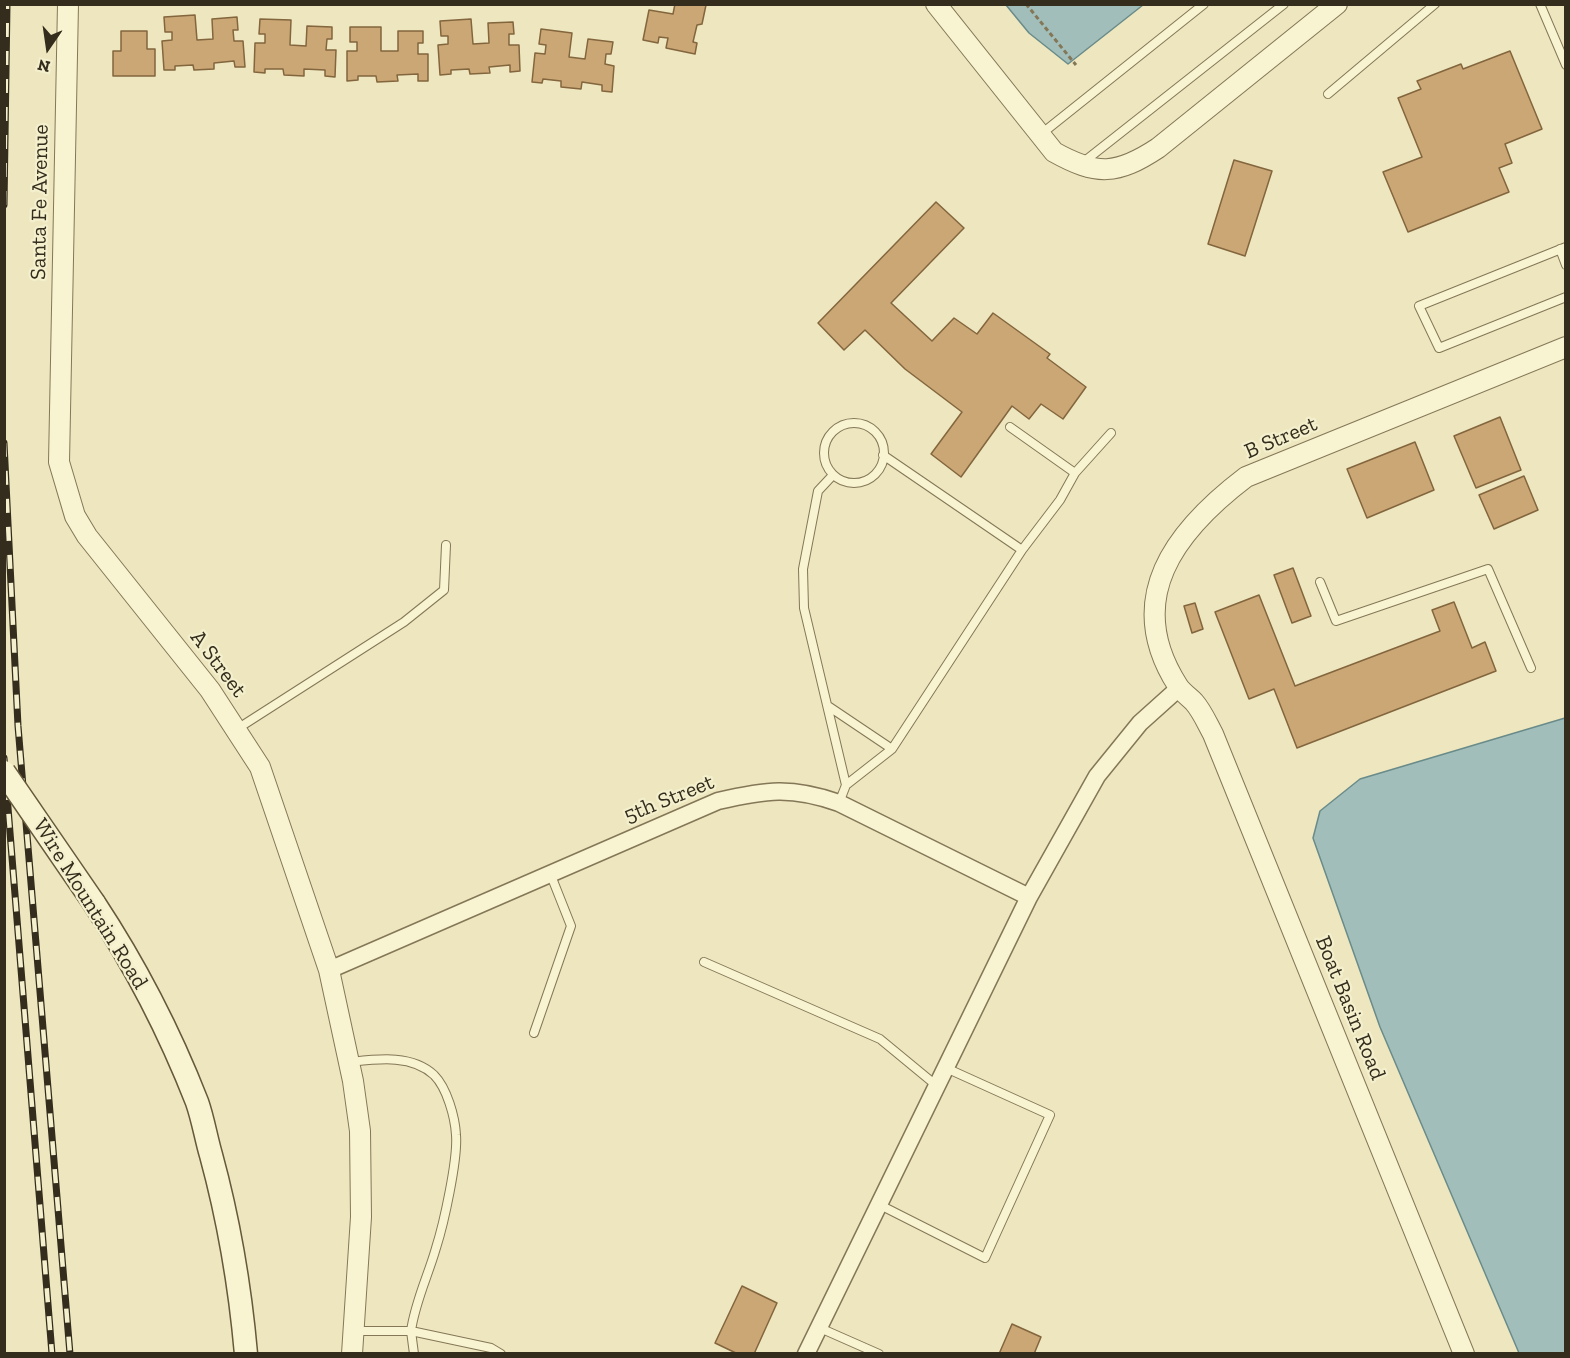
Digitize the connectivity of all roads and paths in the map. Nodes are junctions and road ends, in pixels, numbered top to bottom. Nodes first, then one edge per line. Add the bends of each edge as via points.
1 (68, 4) edge
2 (936, 4) edge
3 (1026, 4) edge
4 (1204, 4) edge
5 (1284, 4) edge
6 (1337, 4) edge
7 (1436, 4) edge
8 (1540, 4) edge
9 (1076, 65) dead end
10 (1566, 65) edge
11 (1328, 94) dead end
12 (1040, 135) junction
13 (1079, 166) junction
14 (1563, 248) edge
15 (1566, 265) edge
16 (1566, 297) edge
17 (1566, 347) edge
18 (60, 400) joint
19 (1011, 427) dead end
20 (1112, 432) dead end
21 (883, 455) junction
22 (1075, 473) junction
23 (833, 475) junction
24 (446, 545) dead end
25 (1022, 550) junction
26 (1320, 582) dead end
27 (1531, 668) dead end
28 (1179, 688) junction
29 (828, 706) junction
30 (237, 729) junction
31 (892, 749) junction
32 (4, 772) edge
33 (846, 785) junction
34 (839, 803) junction
35 (550, 873) junction
36 (1029, 897) junction
37 (704, 962) dead end
38 (329, 970) junction
39 (534, 1033) dead end
40 (349, 1062) junction
41 (946, 1068) junction
42 (937, 1086) junction
43 (880, 1205) junction
44 (819, 1328) junction
45 (354, 1331) junction
46 (411, 1332) junction
47 (1456, 1348) edge
48 (246, 1353) edge
49 (352, 1353) edge
50 (414, 1353) edge
51 (501, 1353) edge
52 (807, 1353) edge
53 (879, 1353) edge

1 - 18 street, Santa Fe Avenue
2 - 12 street
3 - 9 path
4 - 12 lane
5 - 13 lane
6 - 13 street via 1132,166 1097,170
7 - 11 lane
8 - 10 lane
12 - 13 street via 1054,152
14 - 15 lane
14 - 16 lane via 1419,306 1439,348
17 - 28 street, B Street via 1246,477 1218,499 1191,526 1166,565 1153,607 1155,634
18 - 30 street, A Street via 59,462 75,516 87,537
19 - 22 lane
20 - 22 lane
21 - 23 lane via 877,471 863,481 846,482
21 - 23 lane via 873,431 847,424 832,433 824,447 825,462
21 - 25 lane
22 - 25 lane
23 - 29 lane via 818,491 802,568 804,608
24 - 30 lane via 444,590 404,622
25 - 31 lane
26 - 27 lane via 1336,621 1488,569
28 - 36 street via 1140,723 1097,776
28 - 47 street, Boat Basin Road via 1196,704 1213,734
29 - 31 lane
29 - 33 lane
30 - 38 street, A Street via 260,767
31 - 33 lane
32 - 48 main road, Wire Mountain Road, bridge via 94,903 172,1043 197,1104 226,1209
33 - 34 lane
34 - 35 street, 5th Street via 811,793 767,790 718,801
34 - 36 street, 5th Street
35 - 38 street, 5th Street
35 - 39 lane via 571,927
36 - 41 street
37 - 42 lane via 880,1039
38 - 40 street, A Street
40 - 45 street, A Street via 360,1131 361,1171
40 - 46 lane via 403,1061 433,1074 444,1089 457,1135 436,1247 414,1311
41 - 42 street
41 - 43 lane via 1050,1115 985,1258
42 - 43 street
43 - 44 street
44 - 52 street
44 - 53 lane
45 - 46 lane
45 - 49 street, A Street
46 - 50 lane
46 - 51 lane

